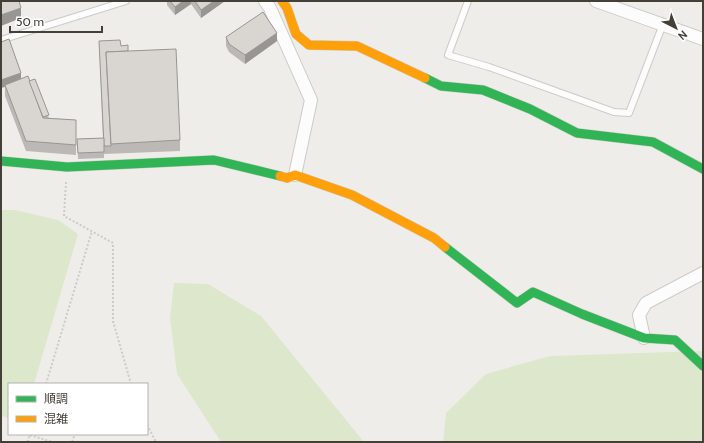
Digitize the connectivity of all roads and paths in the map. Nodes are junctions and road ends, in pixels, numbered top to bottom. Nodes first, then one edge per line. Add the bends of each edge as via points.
1 (126, 1) edge
2 (265, 1) edge
3 (282, 1) edge
4 (468, 1) edge
5 (596, 1) edge
6 (663, 24) junction
7 (703, 39) edge
8 (1, 40) edge
9 (1, 149) edge
10 (3, 162) edge
11 (67, 167) junction
12 (703, 169) edge
13 (295, 175) junction
14 (92, 231) junction
15 (703, 273) edge
16 (644, 338) junction
17 (703, 366) edge
18 (46, 383) edge
19 (131, 383) edge
20 (148, 427) edge
21 (30, 435) edge
22 (28, 442) edge
23 (52, 442) edge
24 (156, 442) edge

1 - 8 lane
2 - 13 street via 311,100
3 - 12 street via 296,34 309,45 357,46 441,86 483,90 530,109 577,133 653,142
4 - 6 lane via 448,55 614,112 629,113
5 - 6 street
6 - 7 street
9 - 10 street
10 - 11 street
11 - 13 street via 214,160 286,178
11 - 14 path via 64,216
13 - 16 street via 352,195 434,238 517,303 533,292
14 - 18 path
14 - 19 path via 114,242 113,321
15 - 16 street via 646,303 639,315
16 - 17 street via 675,340
20 - 24 path
21 - 22 path
21 - 23 path

